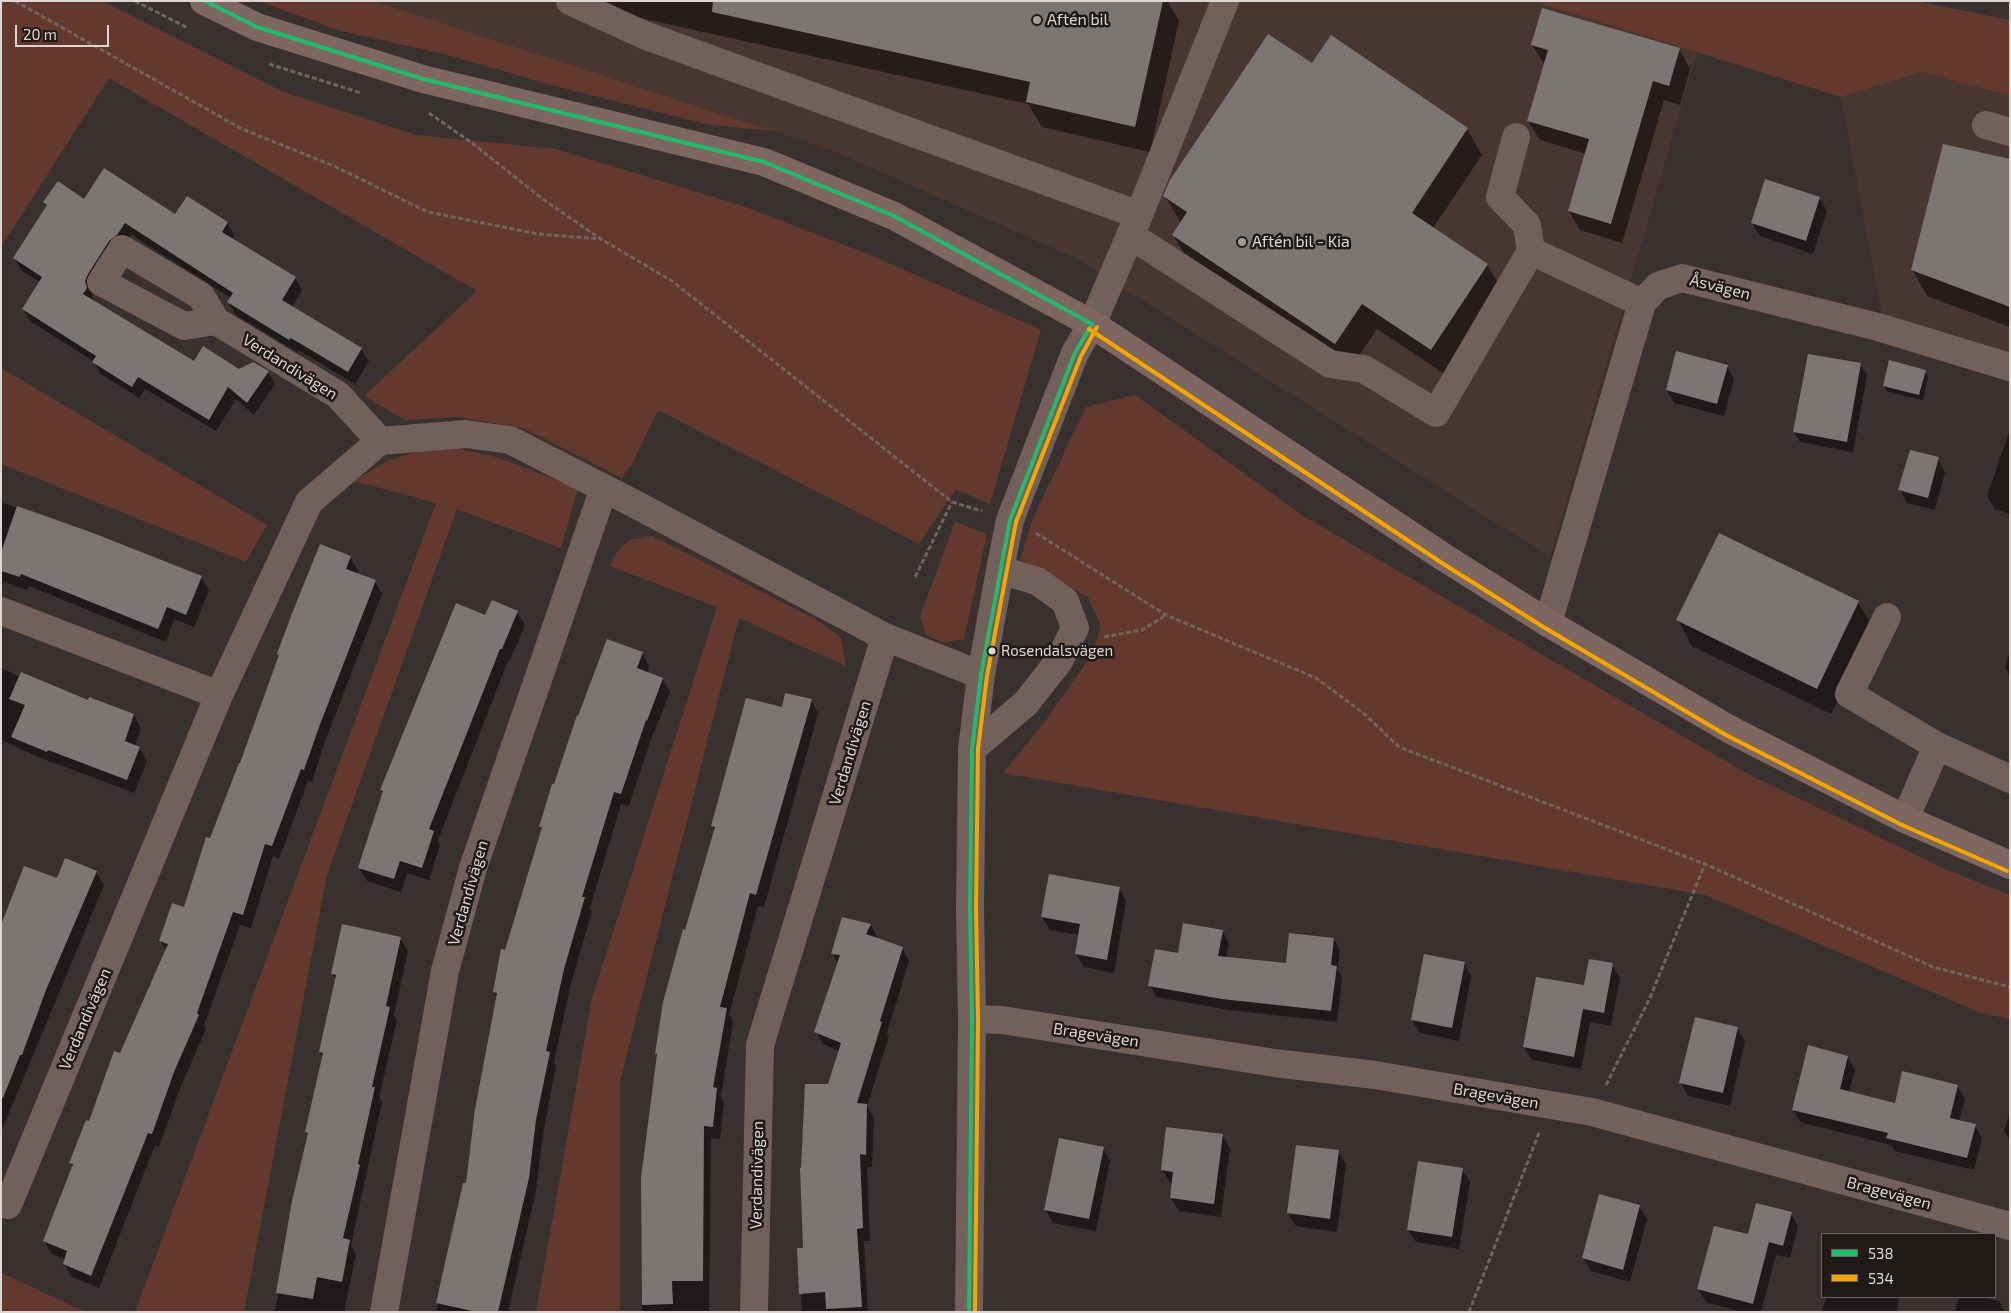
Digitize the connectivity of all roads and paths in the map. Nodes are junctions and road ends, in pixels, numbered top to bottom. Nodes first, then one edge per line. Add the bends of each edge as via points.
1 (15, 1) edge
2 (135, 1) edge
3 (204, 1) edge
4 (570, 1) edge
5 (1226, 1) edge
6 (191, 30) dead end
7 (266, 63) dead end
8 (362, 94) dead end
9 (428, 112) dead end
10 (1516, 136) dead end
11 (1134, 225) junction
12 (601, 239) junction
13 (1531, 251) junction
14 (1642, 304) junction
15 (216, 321) dead end
16 (1092, 324) junction
17 (2010, 367) edge
18 (380, 441) junction
19 (604, 488) junction
20 (952, 502) junction
21 (1010, 520) junction
22 (1000, 570) junction
23 (914, 576) dead end
24 (1, 611) edge
25 (1166, 615) junction
26 (1887, 617) dead end
27 (1548, 623) junction
28 (1075, 628) junction
29 (885, 637) junction
30 (981, 675) junction
31 (219, 695) junction
32 (1937, 746) junction
33 (972, 749) junction
34 (2010, 779) edge
35 (1905, 819) junction
36 (1705, 864) junction
37 (2010, 865) edge
38 (2010, 987) edge
39 (972, 1019) junction
40 (1551, 1105) junction
41 (1592, 1112) junction
42 (8, 1205) dead end
43 (2010, 1226) edge
44 (384, 1312) edge
45 (754, 1312) edge
46 (969, 1312) edge
47 (1469, 1312) edge

1 - 12 path via 242,129 334,166 428,212 538,234
2 - 6 path
3 - 16 main road via 257,27 423,79 764,162 894,216
4 - 11 street via 644,35
5 - 11 street
7 - 8 path
9 - 12 path
10 - 13 street via 1500,196 1527,226
11 - 13 street via 1330,364 1364,369 1436,413
11 - 16 street
12 - 20 path via 672,281
13 - 14 street
14 - 17 street, Åsvägen via 1658,286 1682,278 1878,327
14 - 27 street, Åsvägen
15 - 18 street, Verdandivägen via 338,395
16 - 21 street via 1075,353
16 - 27 main road
18 - 19 street via 466,434 510,440
18 - 31 street, Verdandivägen via 310,502
19 - 29 street
19 - 44 street, Verdandivägen via 473,868 445,971
20 - 21 path
20 - 23 path
21 - 22 street
21 - 25 path via 1030,528
22 - 28 street via 1036,581 1066,601
22 - 30 street
24 - 31 street
25 - 28 path via 1142,630 1099,638
25 - 36 path via 1316,678 1362,712 1399,747
26 - 32 street via 1849,694
27 - 35 main road via 1729,730
28 - 33 street via 1059,661 1026,703
29 - 30 street
29 - 45 street, Verdandivägen via 760,1045
30 - 33 street
31 - 42 street, Verdandivägen
32 - 34 street
32 - 35 street
33 - 39 street
35 - 37 main road
36 - 38 path via 1933,967
36 - 41 path via 1649,1000
39 - 40 street, Bragevägen via 1002,1020 1275,1063 1375,1075
39 - 46 street
40 - 41 street, Bragevägen
40 - 47 path
41 - 43 street, Bragevägen

